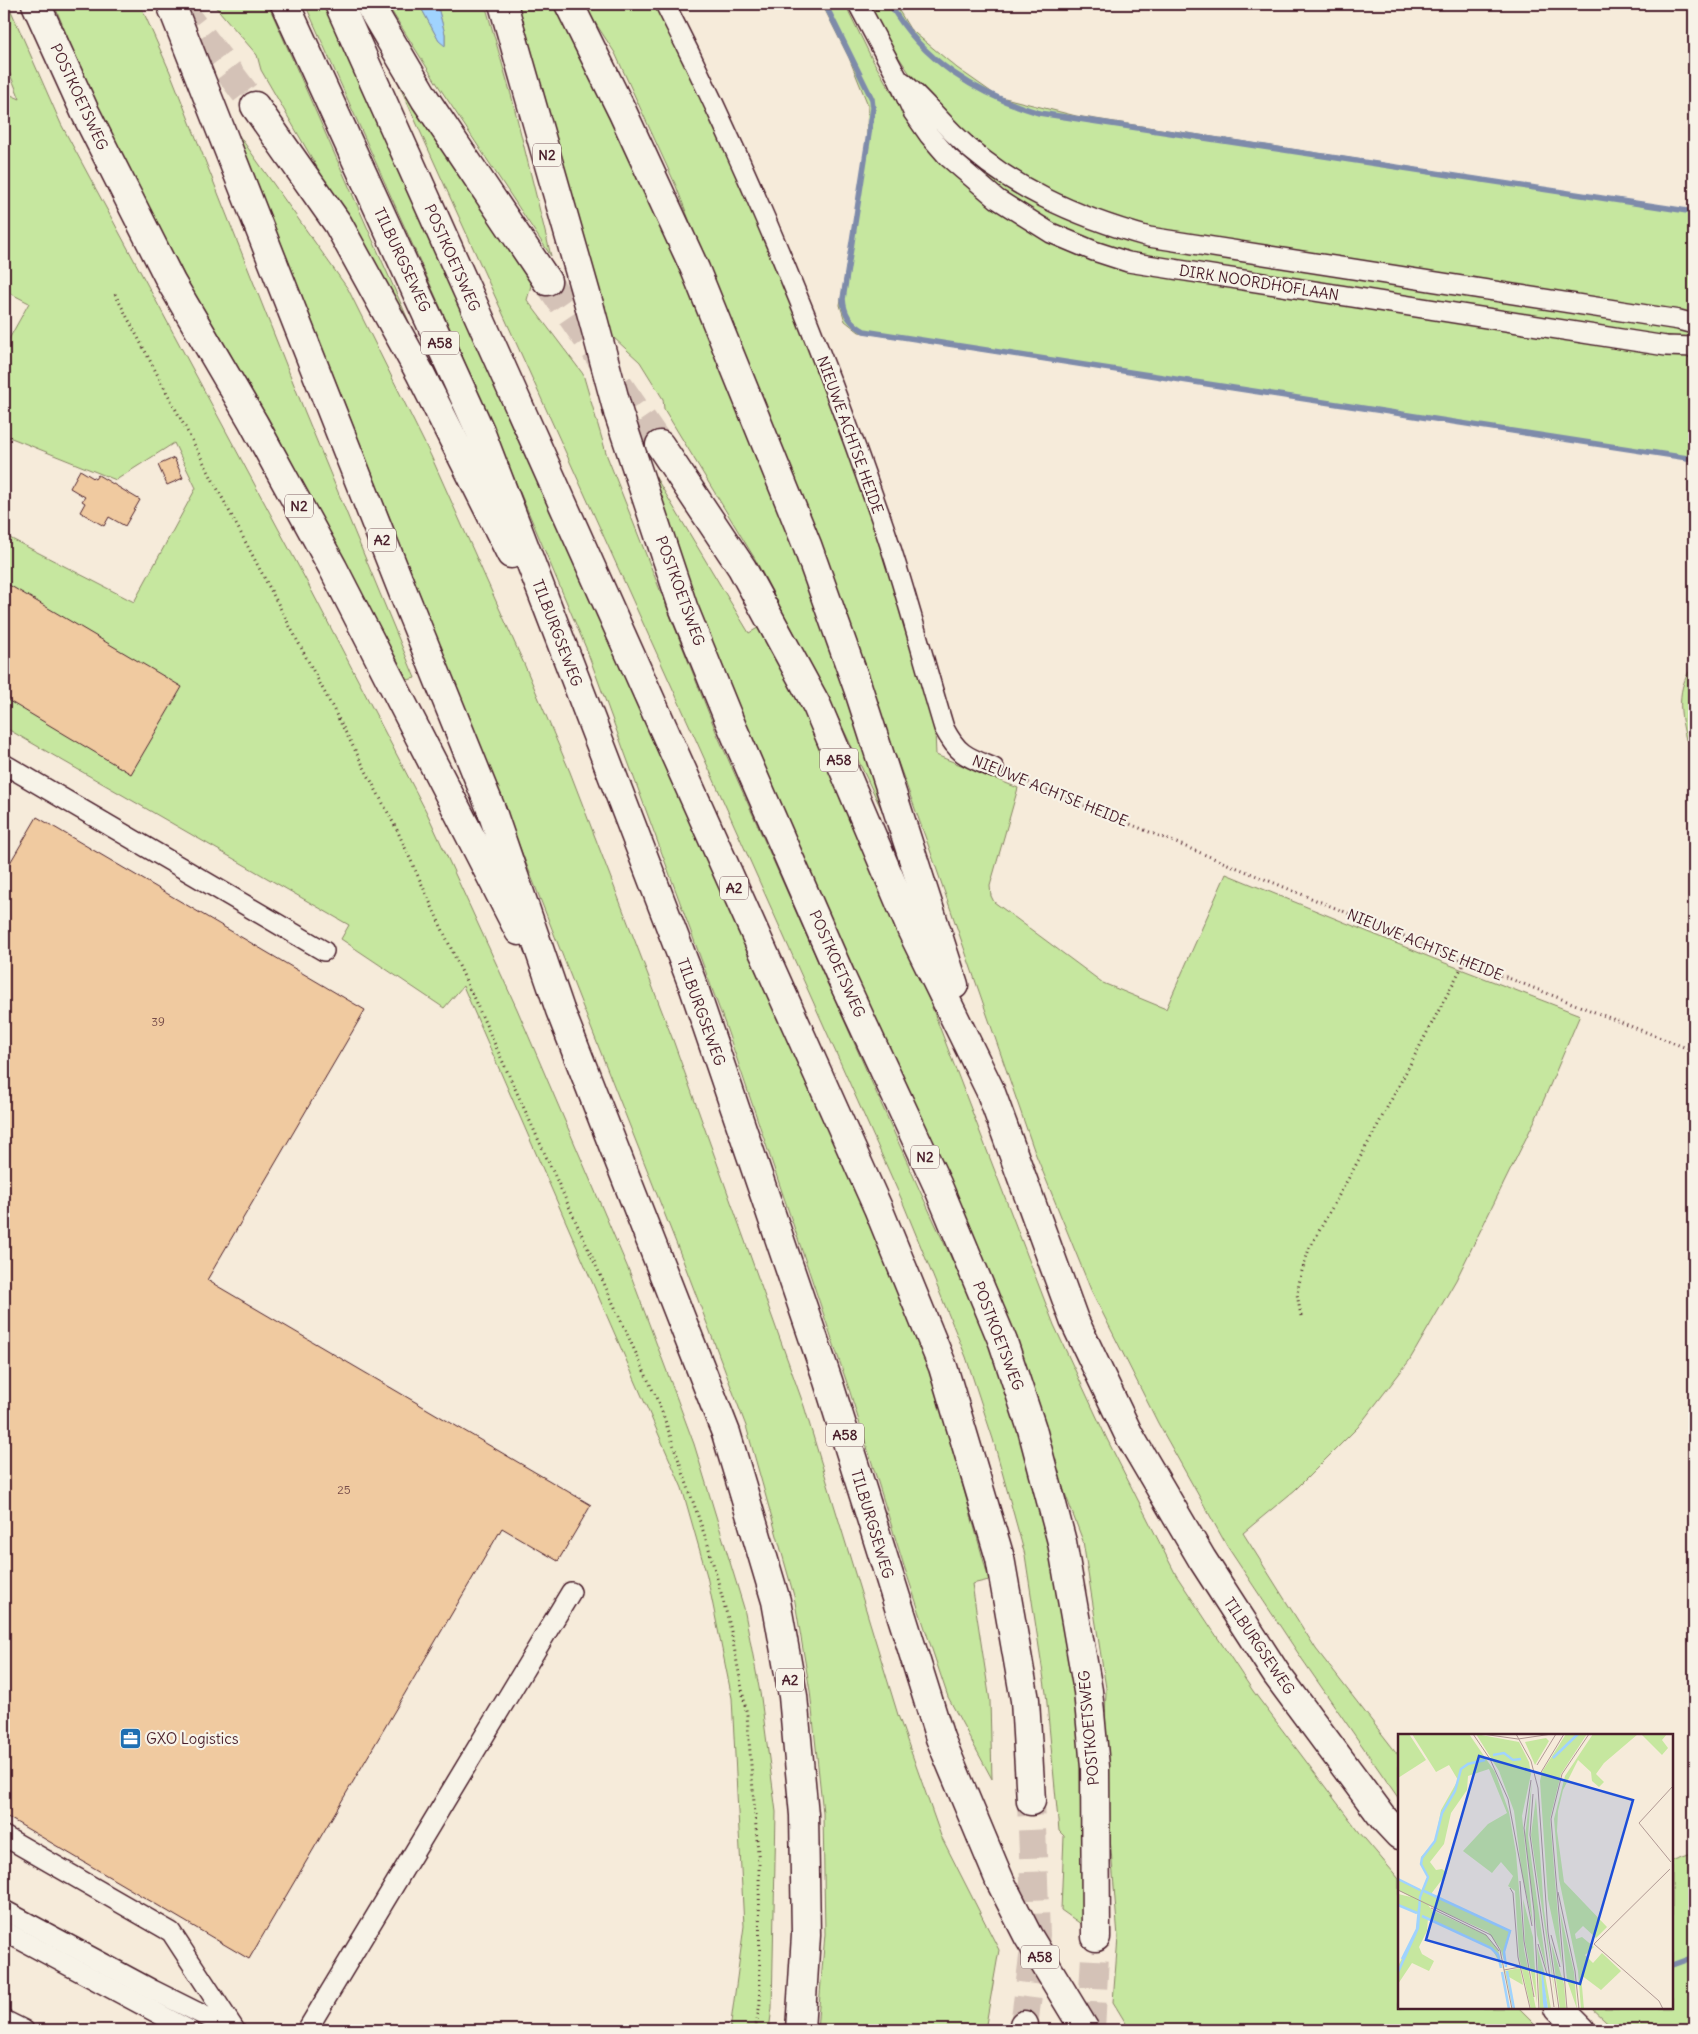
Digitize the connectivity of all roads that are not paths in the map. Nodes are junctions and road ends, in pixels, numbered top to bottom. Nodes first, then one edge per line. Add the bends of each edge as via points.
1 (36, 4) edge
2 (171, 4) edge
3 (285, 4) edge
4 (339, 4) edge
5 (370, 4) edge
6 (503, 4) edge
7 (569, 4) edge
8 (666, 4) edge
9 (858, 4) edge
10 (897, 77) junction
11 (255, 106) tunnel mouth
12 (547, 281) tunnel mouth
13 (1694, 324) edge
14 (1694, 347) edge
15 (660, 445) tunnel mouth
16 (578, 690) junction
17 (4, 764) edge
18 (994, 768) road end
19 (324, 951) dead end
20 (560, 1010) junction
21 (990, 1090) junction
22 (571, 1592) dead end
23 (1031, 1801) tunnel mouth
24 (1398, 1834) edge
25 (4, 1836) edge
26 (4, 1910) edge
27 (4, 1931) edge
28 (1096, 1937) tunnel mouth
29 (149, 1999) junction
30 (1561, 2009) edge
31 (4, 2020) edge
32 (24, 2030) edge
33 (189, 2030) edge
34 (234, 2030) edge
35 (307, 2030) edge
36 (800, 2030) edge
37 (1085, 2030) edge
38 (1582, 2030) edge

1 - 20 highway, POSTKOETSWEG / N2 via 85,112 171,282 333,568
2 - 20 highway, POSTKOETSWEG / A2 via 491,809
3 - 16 highway, TILBURGSEWEG / A58 via 480,430
4 - 23 highway, POSTKOETSWEG / A2 via 878,1208 943,1367 1000,1558 1025,1700
5 - 12 highway via 425,100
6 - 28 highway, POSTKOETSWEG / N2, bridge via 618,412 687,616 842,977 937,1184 1003,1342 1032,1429 1062,1542 1088,1691 1095,1767
7 - 21 highway, A58 via 695,269 807,545 858,688
8 - 18 street, NIEUWE ACHTSE HEIDE via 709,89 756,196 836,392 886,532 944,728 953,745 966,757
9 - 10 street, DIRK NOORDHOFLAAN
10 - 13 street, DIRK NOORDHOFLAAN via 984,159 1022,186 1105,225 1149,237
10 - 14 street, DIRK NOORDHOFLAAN via 913,112 948,157 997,198 1052,233 1102,254 1128,262 1281,287 1666,346
11 - 16 highway via 338,224 420,372
15 - 21 highway, TILBURGSEWEG / A58 via 742,568 817,706 912,931
16 - 37 highway, TILBURGSEWEG / A58, bridge via 694,988 828,1381 940,1738 1000,1881 1028,1936
17 - 19 street
20 - 36 highway, POSTKOETSWEG / A2 via 726,1433 776,1601 793,1696 804,1815 806,1935
21 - 24 highway, TILBURGSEWEG / A58 via 1074,1320 1129,1435 1202,1559 1277,1675
22 - 35 street
25 - 34 street via 171,1932
26 - 29 street
27 - 29 street
29 - 33 street
29 - 34 street
30 - 38 highway
31 - 32 street

